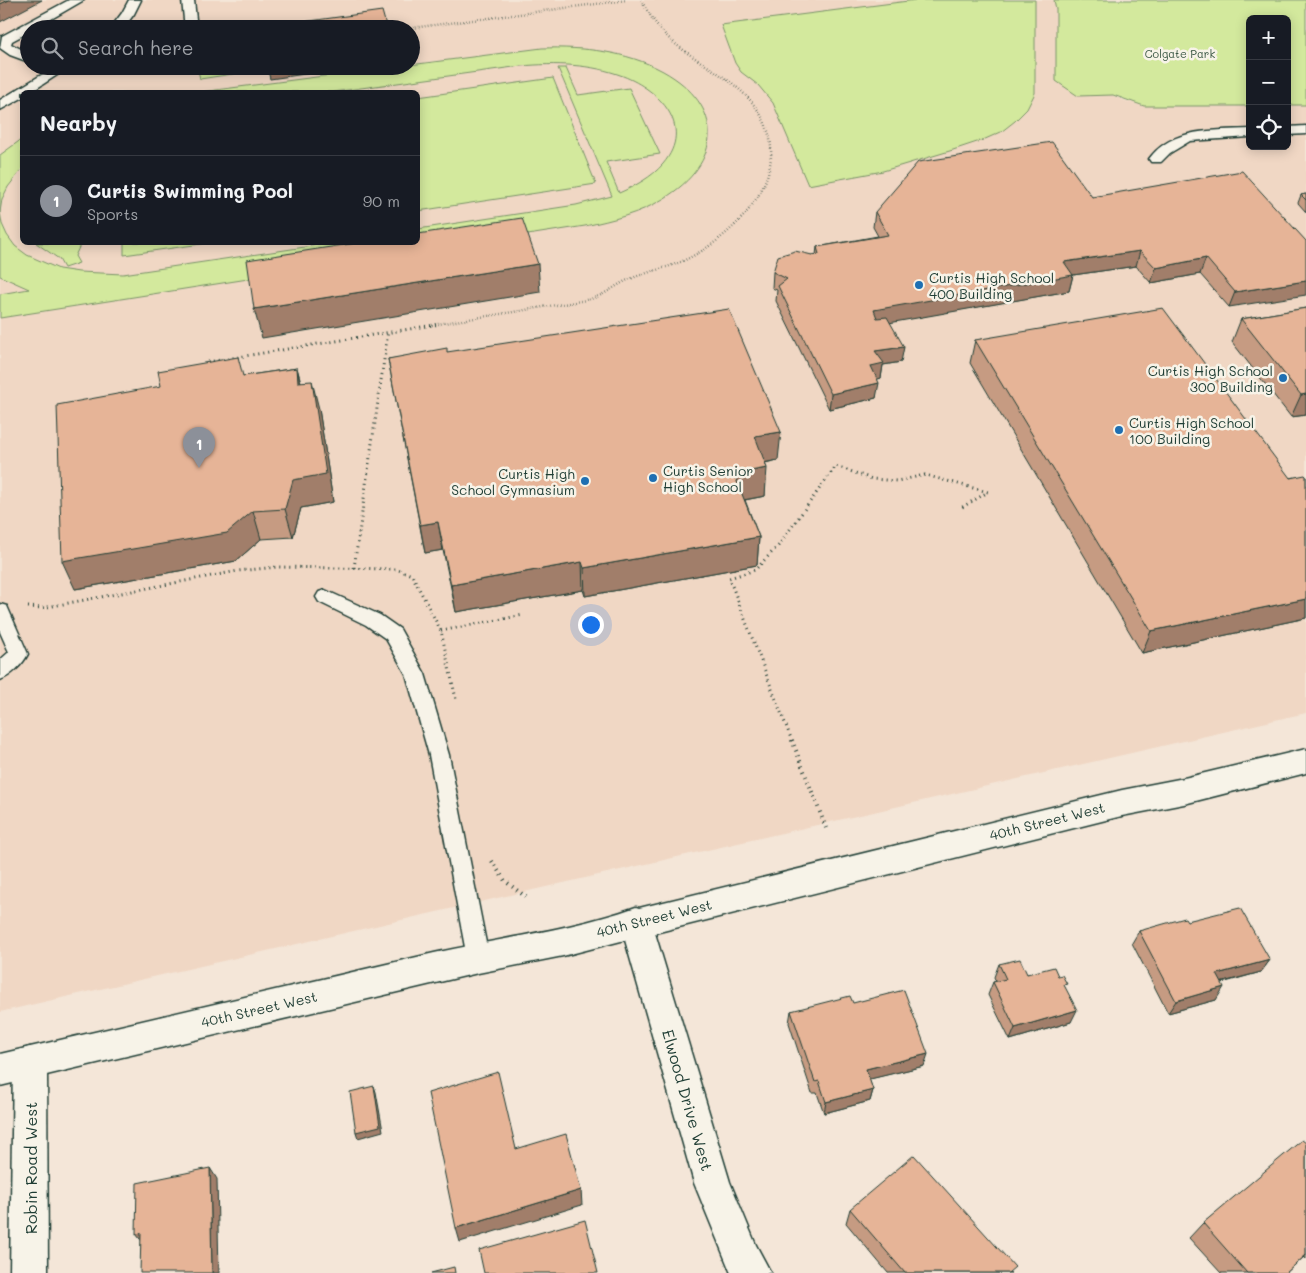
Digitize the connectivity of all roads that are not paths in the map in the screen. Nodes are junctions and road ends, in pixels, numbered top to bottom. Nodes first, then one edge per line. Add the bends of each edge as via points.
1 (78, 0) edge
2 (135, 0) edge
3 (188, 0) edge
4 (41, 20) edge
5 (123, 20) edge
6 (190, 20) edge
7 (20, 31) edge
8 (20, 54) edge
9 (47, 75) edge
10 (24, 90) edge
11 (20, 93) edge
12 (0, 106) edge
13 (1306, 130) edge
14 (1291, 131) edge
15 (1246, 133) edge
16 (1156, 159) dead end
17 (325, 597) dead end
18 (0, 611) edge
19 (0, 672) edge
20 (1306, 761) edge
21 (636, 921) junction
22 (478, 958) junction
23 (15, 1066) edge
24 (29, 1273) edge
25 (752, 1273) edge

1 - 4 lane
2 - 5 lane
3 - 6 lane
7 - 8 lane via 6,39 4,45
9 - 10 lane
11 - 12 lane
13 - 14 lane
15 - 16 lane via 1187,137
17 - 22 lane via 373,620 393,634 415,674 439,754
18 - 19 lane via 19,654
20 - 21 street, 40th Street West
21 - 22 street, 40th Street West
21 - 25 street, Elwood Drive West via 712,1183
22 - 23 street, 40th Street West
23 - 24 street, Robin Road West

